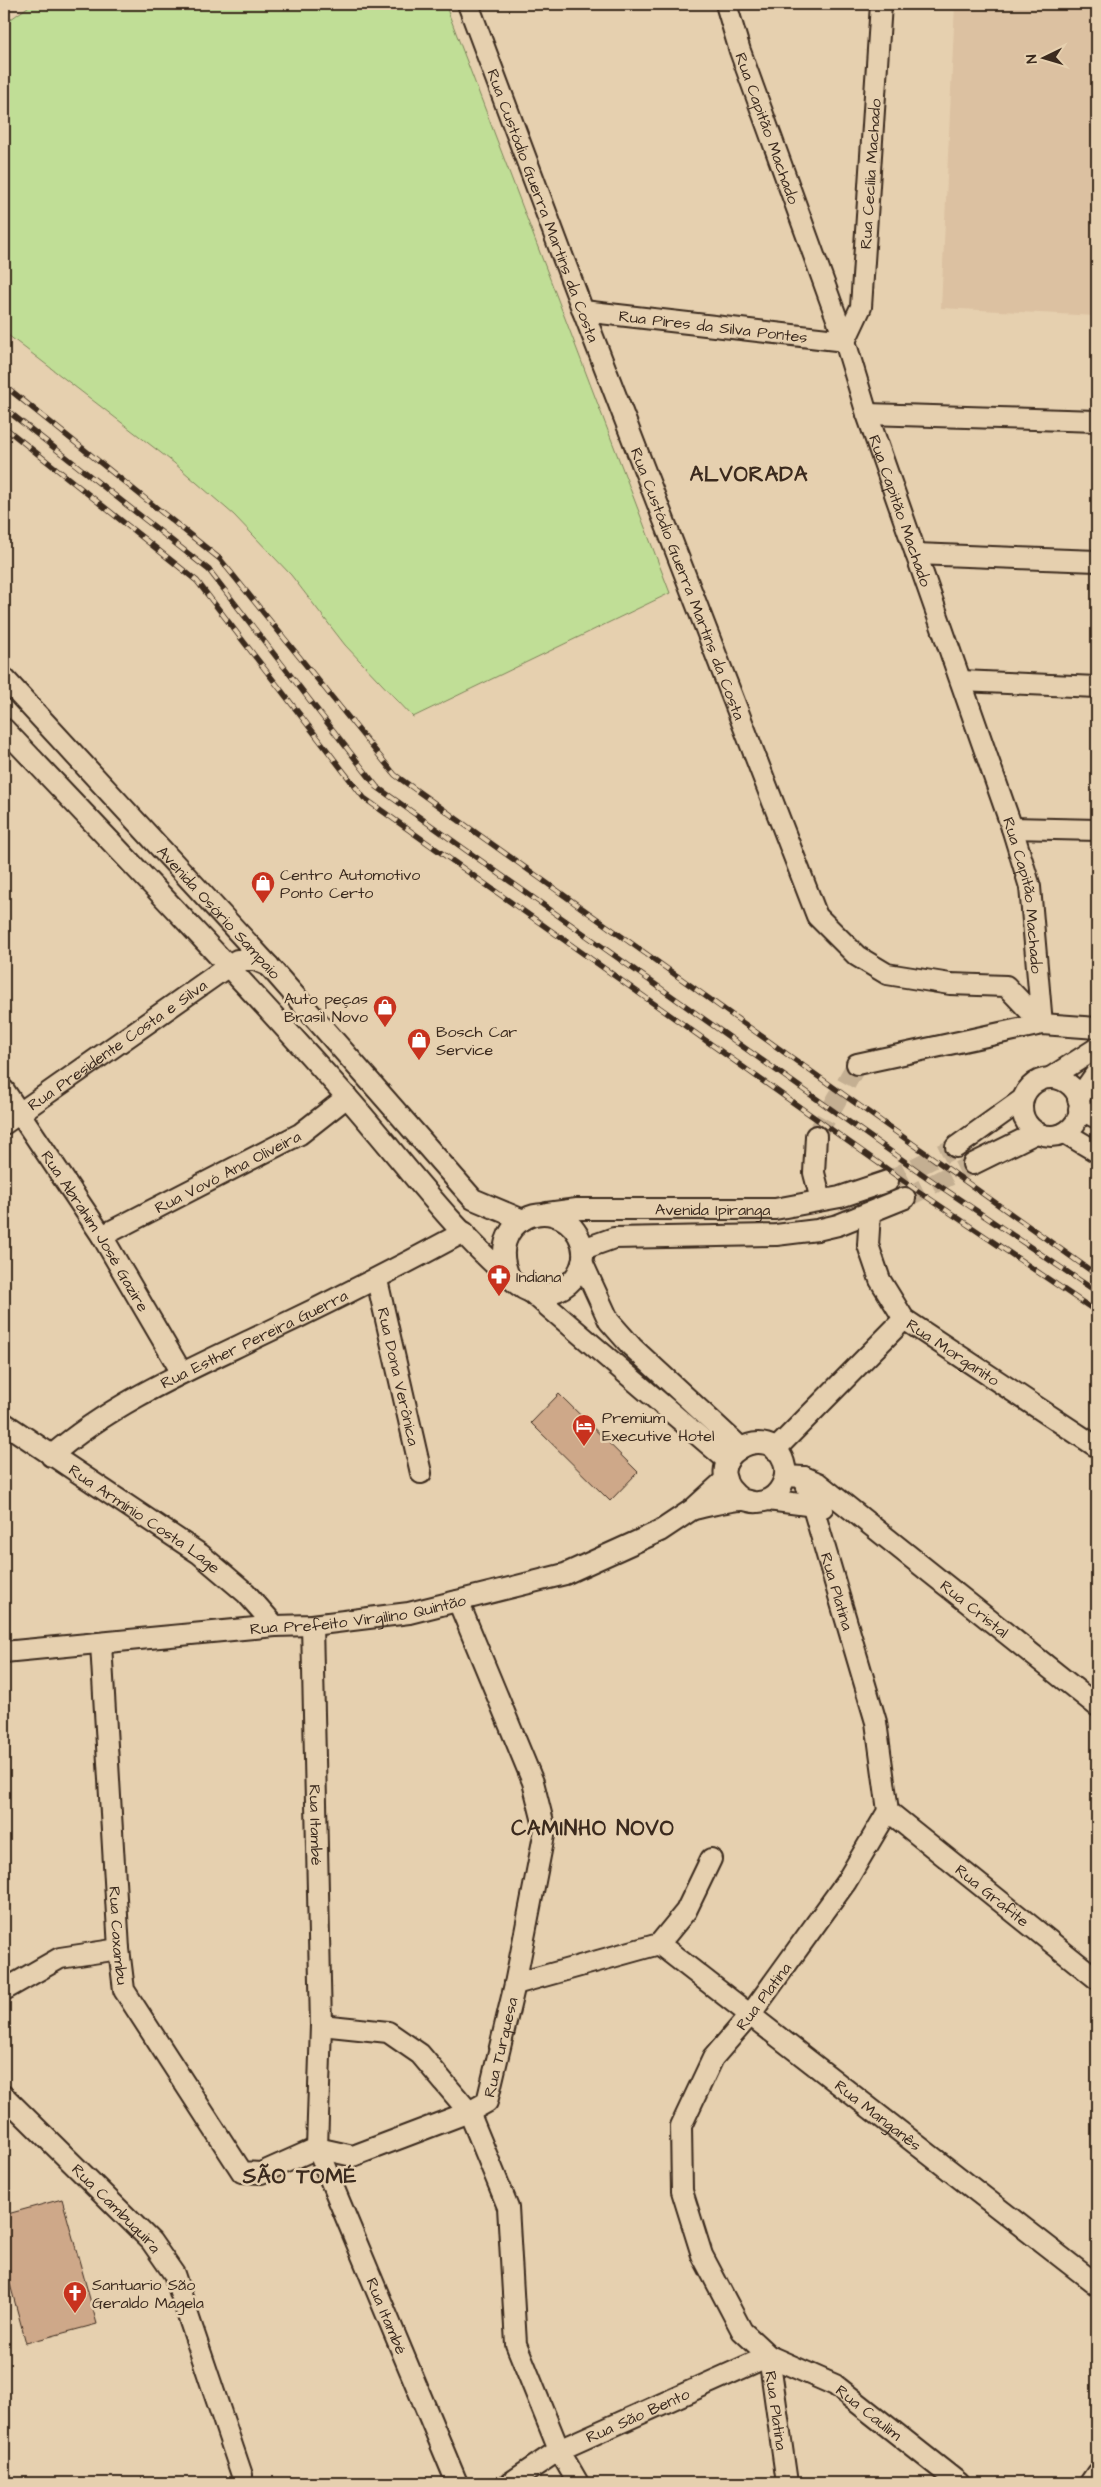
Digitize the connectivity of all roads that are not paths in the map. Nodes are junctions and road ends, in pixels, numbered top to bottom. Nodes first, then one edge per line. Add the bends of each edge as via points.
1 (468, 4) edge
2 (726, 4) edge
3 (881, 4) edge
4 (583, 311) junction
5 (845, 341) junction
6 (867, 414) junction
7 (1097, 421) edge
8 (916, 554) junction
9 (1097, 561) edge
10 (4, 678) edge
11 (961, 681) junction
12 (1097, 687) edge
13 (4, 729) edge
14 (1012, 828) junction
15 (1097, 830) edge
16 (228, 966) junction
17 (270, 966) junction
18 (1042, 1024) junction
19 (1097, 1028) edge
20 (1097, 1048) edge
21 (857, 1064) dead end
22 (1097, 1072) edge
23 (1050, 1078) junction
24 (4, 1090) edge
25 (347, 1097) junction
26 (1022, 1099) junction
27 (1079, 1104) junction
28 (11, 1118) edge
29 (1097, 1118) edge
30 (1036, 1133) junction
31 (1065, 1133) junction
32 (816, 1136) tunnel mouth
33 (956, 1148) tunnel mouth
34 (1095, 1149) edge
35 (973, 1164) tunnel mouth
36 (888, 1181) tunnel mouth
37 (905, 1198) tunnel mouth
38 (821, 1200) junction
39 (870, 1213) junction
40 (529, 1217) junction
41 (464, 1232) junction
42 (102, 1236) junction
43 (583, 1256) junction
44 (510, 1278) junction
45 (377, 1280) junction
46 (532, 1293) junction
47 (904, 1319) junction
48 (182, 1373) junction
49 (4, 1423) edge
50 (1097, 1447) edge
51 (775, 1450) junction
52 (51, 1456) junction
53 (731, 1462) junction
54 (422, 1473) dead end
55 (794, 1476) junction
56 (743, 1500) junction
57 (768, 1500) junction
58 (813, 1505) junction
59 (693, 1509) junction
60 (852, 1512) junction
61 (458, 1601) junction
62 (312, 1625) junction
63 (275, 1626) junction
64 (101, 1644) junction
65 (4, 1652) edge
66 (1097, 1706) edge
67 (888, 1811) junction
68 (711, 1859) dead end
69 (658, 1944) junction
70 (119, 1949) junction
71 (1097, 1979) edge
72 (515, 1984) junction
73 (4, 1990) edge
74 (750, 2015) junction
75 (321, 2025) junction
76 (4, 2096) edge
77 (469, 2112) junction
78 (317, 2148) junction
79 (1097, 2285) edge
80 (769, 2356) junction
81 (559, 2450) junction
82 (1097, 2473) edge
83 (241, 2483) edge
84 (457, 2483) edge
85 (510, 2483) edge
86 (578, 2483) edge
87 (787, 2483) edge
88 (959, 2483) edge
89 (1090, 2483) edge

1 - 4 street, Rua Custódio Guerra Martins da Costa
2 - 5 street, Rua Capitão Machado
3 - 5 street, Rua Cecília Machado via 861,307
4 - 5 street, Rua Pires da Silva Pontes
4 - 18 street, Rua Custódio Guerra Martins da Costa via 817,916 857,956 888,974 950,984 1006,986
5 - 6 street, Rua Capitão Machado
6 - 7 street
6 - 8 street, Rua Capitão Machado
8 - 9 street
8 - 11 street, Rua Capitão Machado
10 - 17 street, Avenida Osório Sampaio
11 - 12 street
11 - 14 street, Rua Capitão Machado
13 - 16 street, Avenida Osório Sampaio
14 - 15 street
14 - 18 street, Rua Capitão Machado via 1030,888
16 - 17 street via 246,959
16 - 25 street, Avenida Osório Sampaio
16 - 28 street, Rua Presidente Costa e Silva
17 - 40 street, Avenida Osório Sampaio via 474,1199
18 - 19 street
18 - 21 street
20 - 23 street
22 - 27 street
23 - 26 street via 1033,1084
23 - 27 street via 1068,1084
24 - 28 street, Rua Abrahim José Gazire
25 - 41 street, Avenida Osório Sampaio
25 - 42 street, Rua Vovó Ana Oliveira via 300,1134
26 - 30 street via 1024,1118
26 - 33 street
27 - 29 street
27 - 31 street via 1077,1118
28 - 42 street, Rua Abrahim José Gazire
30 - 31 street via 1055,1136
30 - 35 street
31 - 34 street
32 - 38 street via 814,1173
36 - 38 street, Avenida Ipiranga via 849,1195
37 - 39 street, Avenida Ipiranga
38 - 40 street, Avenida Ipiranga via 775,1209 577,1209
39 - 43 street, Avenida Ipiranga via 838,1225 776,1236 614,1238
39 - 47 street, Rua Morganito via 868,1245 880,1280
40 - 43 street via 561,1218 579,1236
40 - 44 street via 512,1228 506,1240 504,1266
41 - 44 street, Avenida Osório Sampaio
41 - 45 street, Rua Esther Pereira Guerra
42 - 48 street, Rua Abrahim José Gazire
43 - 46 street via 578,1275 569,1285 545,1295
43 - 53 street via 609,1321
44 - 46 street
45 - 48 street, Rua Esther Pereira Guerra
45 - 54 street, Rua Dona Verônica
46 - 53 street
47 - 50 street, Rua Morganito
47 - 51 street
48 - 52 street, Rua Esther Pereira Guerra via 78,1432
49 - 52 street, Rua Armínio Costa Lage
51 - 53 street via 758,1443
51 - 55 street
52 - 63 street, Rua Armínio Costa Lage via 200,1554 246,1593
53 - 56 street via 729,1488
53 - 59 street, Rua Prefeito Virgilino Quintão
55 - 57 street
55 - 58 street, Rua Platina
55 - 60 street, Rua Cristal via 818,1483
56 - 57 street
56 - 59 street, Rua Prefeito Virgilino Quintão
57 - 58 street
58 - 60 street, Rua Cristal
58 - 67 street, Rua Platina via 876,1722
59 - 61 street, Rua Prefeito Virgilino Quintão via 660,1531 565,1574
60 - 66 street, Rua Cristal
61 - 62 street, Rua Prefeito Virgilino Quintão via 409,1613
61 - 72 street, Rua Turquesa via 532,1782 545,1830
62 - 63 street, Rua Prefeito Virgilino Quintão
62 - 75 street, Rua Itambé
63 - 64 street, Rua Prefeito Virgilino Quintão
64 - 65 street, Rua Prefeito Virgilino Quintão
64 - 70 street, Rua Caxambu
67 - 71 street, Rua Grafite
67 - 74 street, Rua Platina via 846,1882
68 - 69 street via 686,1912
69 - 72 street
69 - 74 street, Rua Manganês
70 - 73 street via 60,1958
70 - 78 street, Rua Caxambu via 124,1990 242,2172 261,2173
72 - 77 street, Rua Turquesa via 487,2102
74 - 79 street, Rua Manganês
74 - 80 street, Rua Platina via 713,2058 681,2126 682,2191 702,2255 742,2331
75 - 77 street via 388,2032 420,2054
75 - 78 street, Rua Itambé
76 - 83 street, Rua Cambuquira via 151,2241 174,2274 242,2475
77 - 78 street via 353,2156
77 - 81 street, Rua Turquesa via 508,2207 516,2344
78 - 84 street, Rua Itambé
80 - 81 street, Rua São Bento
80 - 87 street, Rua Platina
80 - 88 street, Rua Caulim via 835,2385
81 - 85 street, Rua São Bento
81 - 86 street, Rua Turquesa
82 - 89 street

